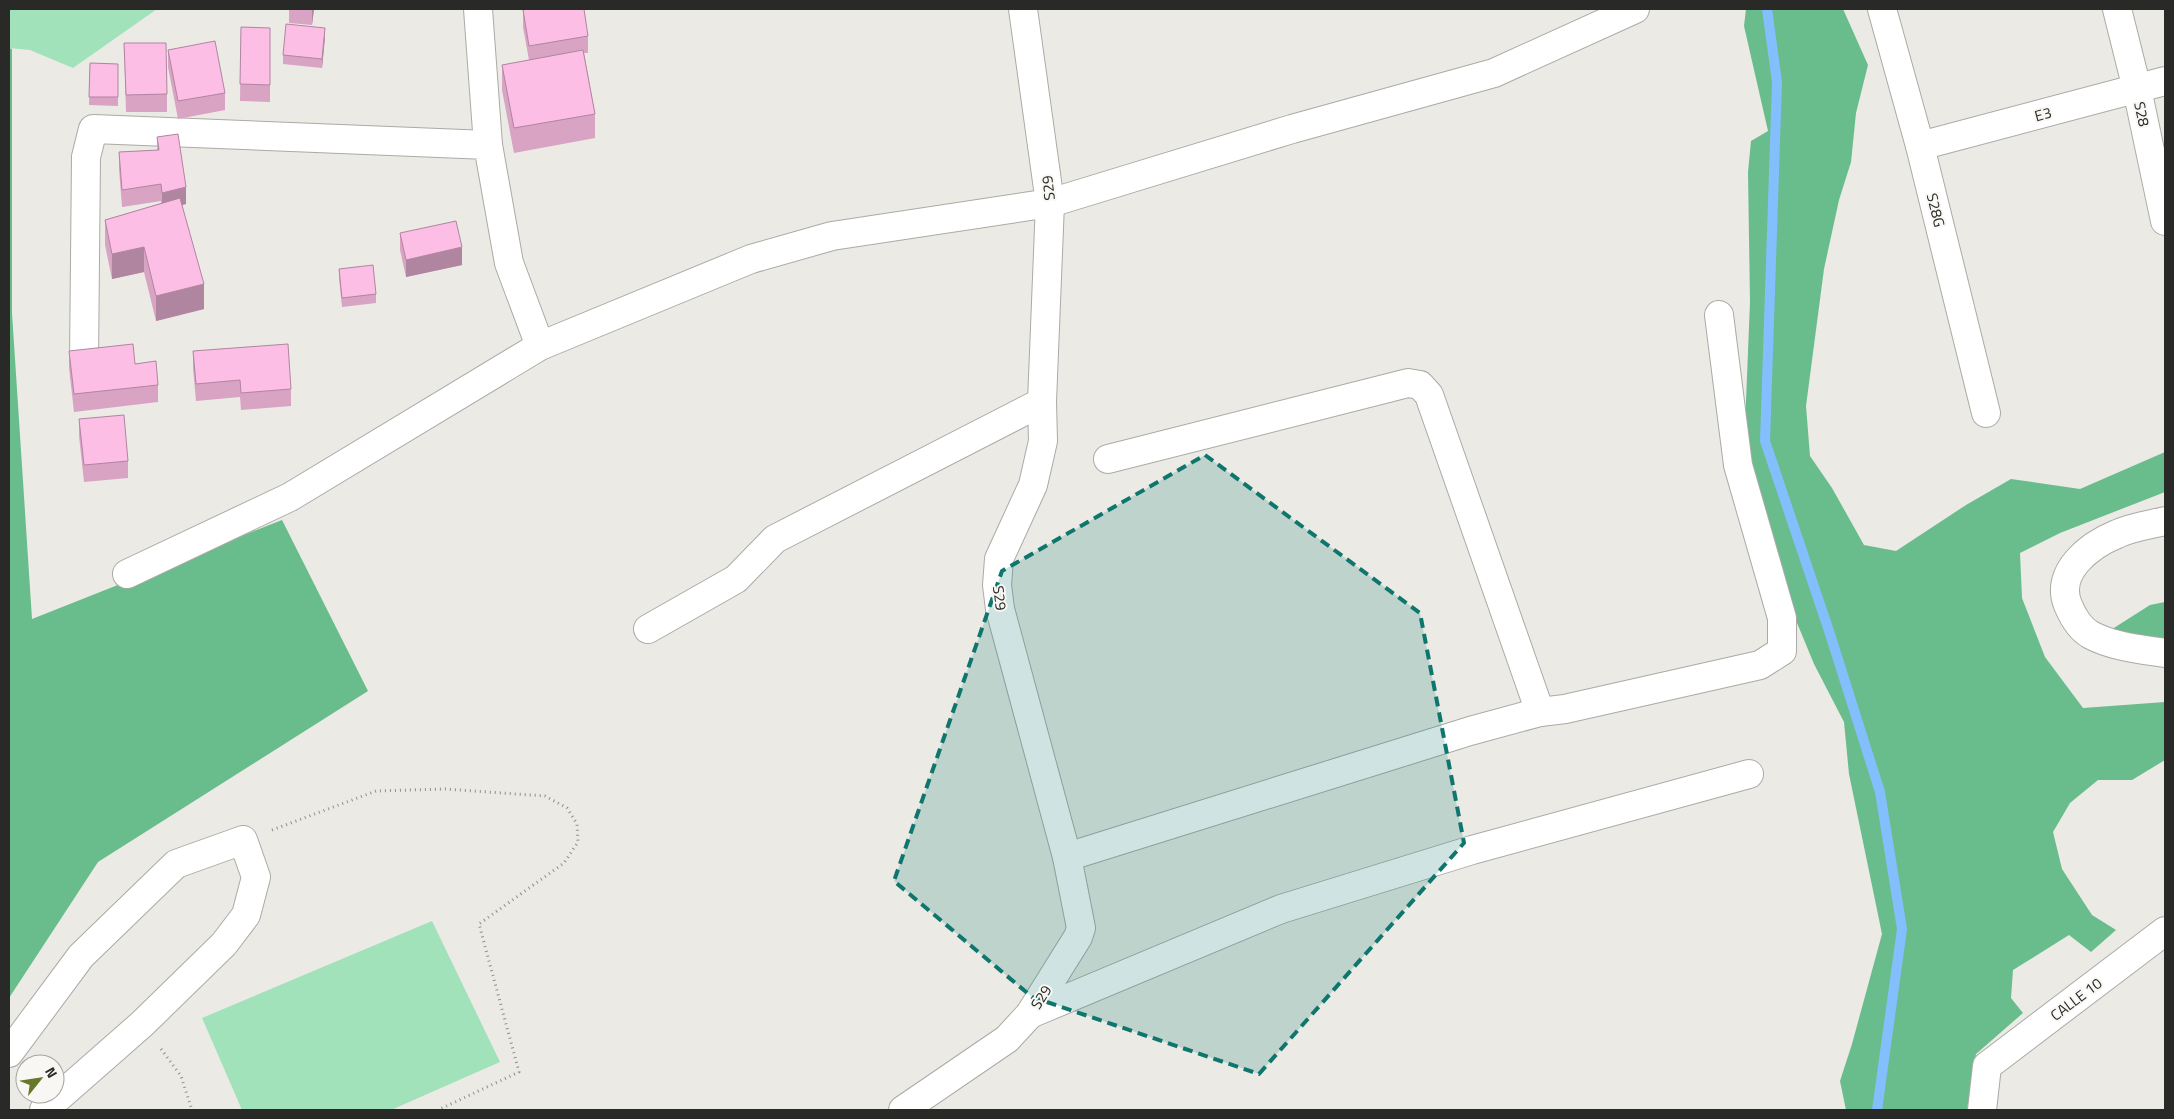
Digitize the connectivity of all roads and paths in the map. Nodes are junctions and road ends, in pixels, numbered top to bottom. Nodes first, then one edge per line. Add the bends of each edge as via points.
1 (478, 9) edge
2 (1023, 9) edge
3 (1635, 9) edge
4 (1882, 9) edge
5 (2117, 9) edge
6 (2165, 81) edge
7 (2137, 88) junction
8 (488, 145) junction
9 (1920, 146) junction
10 (1050, 203) junction
11 (2165, 221) edge
12 (1719, 314) dead end
13 (540, 346) junction
14 (84, 362) edge
15 (1042, 402) junction
16 (1986, 413) dead end
17 (1108, 459) dead end
18 (2165, 521) edge
19 (128, 574) dead end
20 (648, 629) dead end
21 (2165, 653) edge
22 (1540, 712) junction
23 (1749, 774) dead end
24 (243, 840) junction
25 (1067, 857) junction
26 (2165, 932) edge
27 (1030, 1014) junction
28 (142, 1024) junction
29 (9, 1053) edge
30 (44, 1110) edge
31 (192, 1110) edge
32 (438, 1110) edge
33 (903, 1110) edge
34 (1982, 1110) edge

1 - 8 street
2 - 10 street, S29
3 - 10 street via 1494,72
4 - 9 street, S28G
5 - 7 street, S28
6 - 7 street, E3
7 - 9 street, E3
7 - 11 street, S28
8 - 13 street via 510,263
8 - 14 street via 93,129 86,157
9 - 16 street, S28G
10 - 13 street via 832,236 760,256
10 - 15 street, S29
12 - 22 street via 1738,464 1782,618 1782,651 1760,665
13 - 19 street via 290,497
15 - 20 street via 775,539 736,579
15 - 25 street, S29 via 1042,441 1033,484 999,559 996,584
17 - 22 street via 1408,383 1420,385 1428,395
18 - 21 street via 2118,533 2096,544 2069,572 2065,587 2072,613 2089,634 2112,644
22 - 25 street
23 - 27 street via 1472,850 1280,909
24 - 28 street via 256,877 246,915 224,944
24 - 29 street via 176,864 81,956
24 - 32 path via 376,791 445,789 545,796 567,808 577,824 578,842 564,863 479,924 519,1072
25 - 27 street, S29 via 1081,928
26 - 34 street, CALLE 10 via 1987,1066
27 - 33 street, S29 via 1007,1039
28 - 30 street
28 - 31 path via 181,1076

